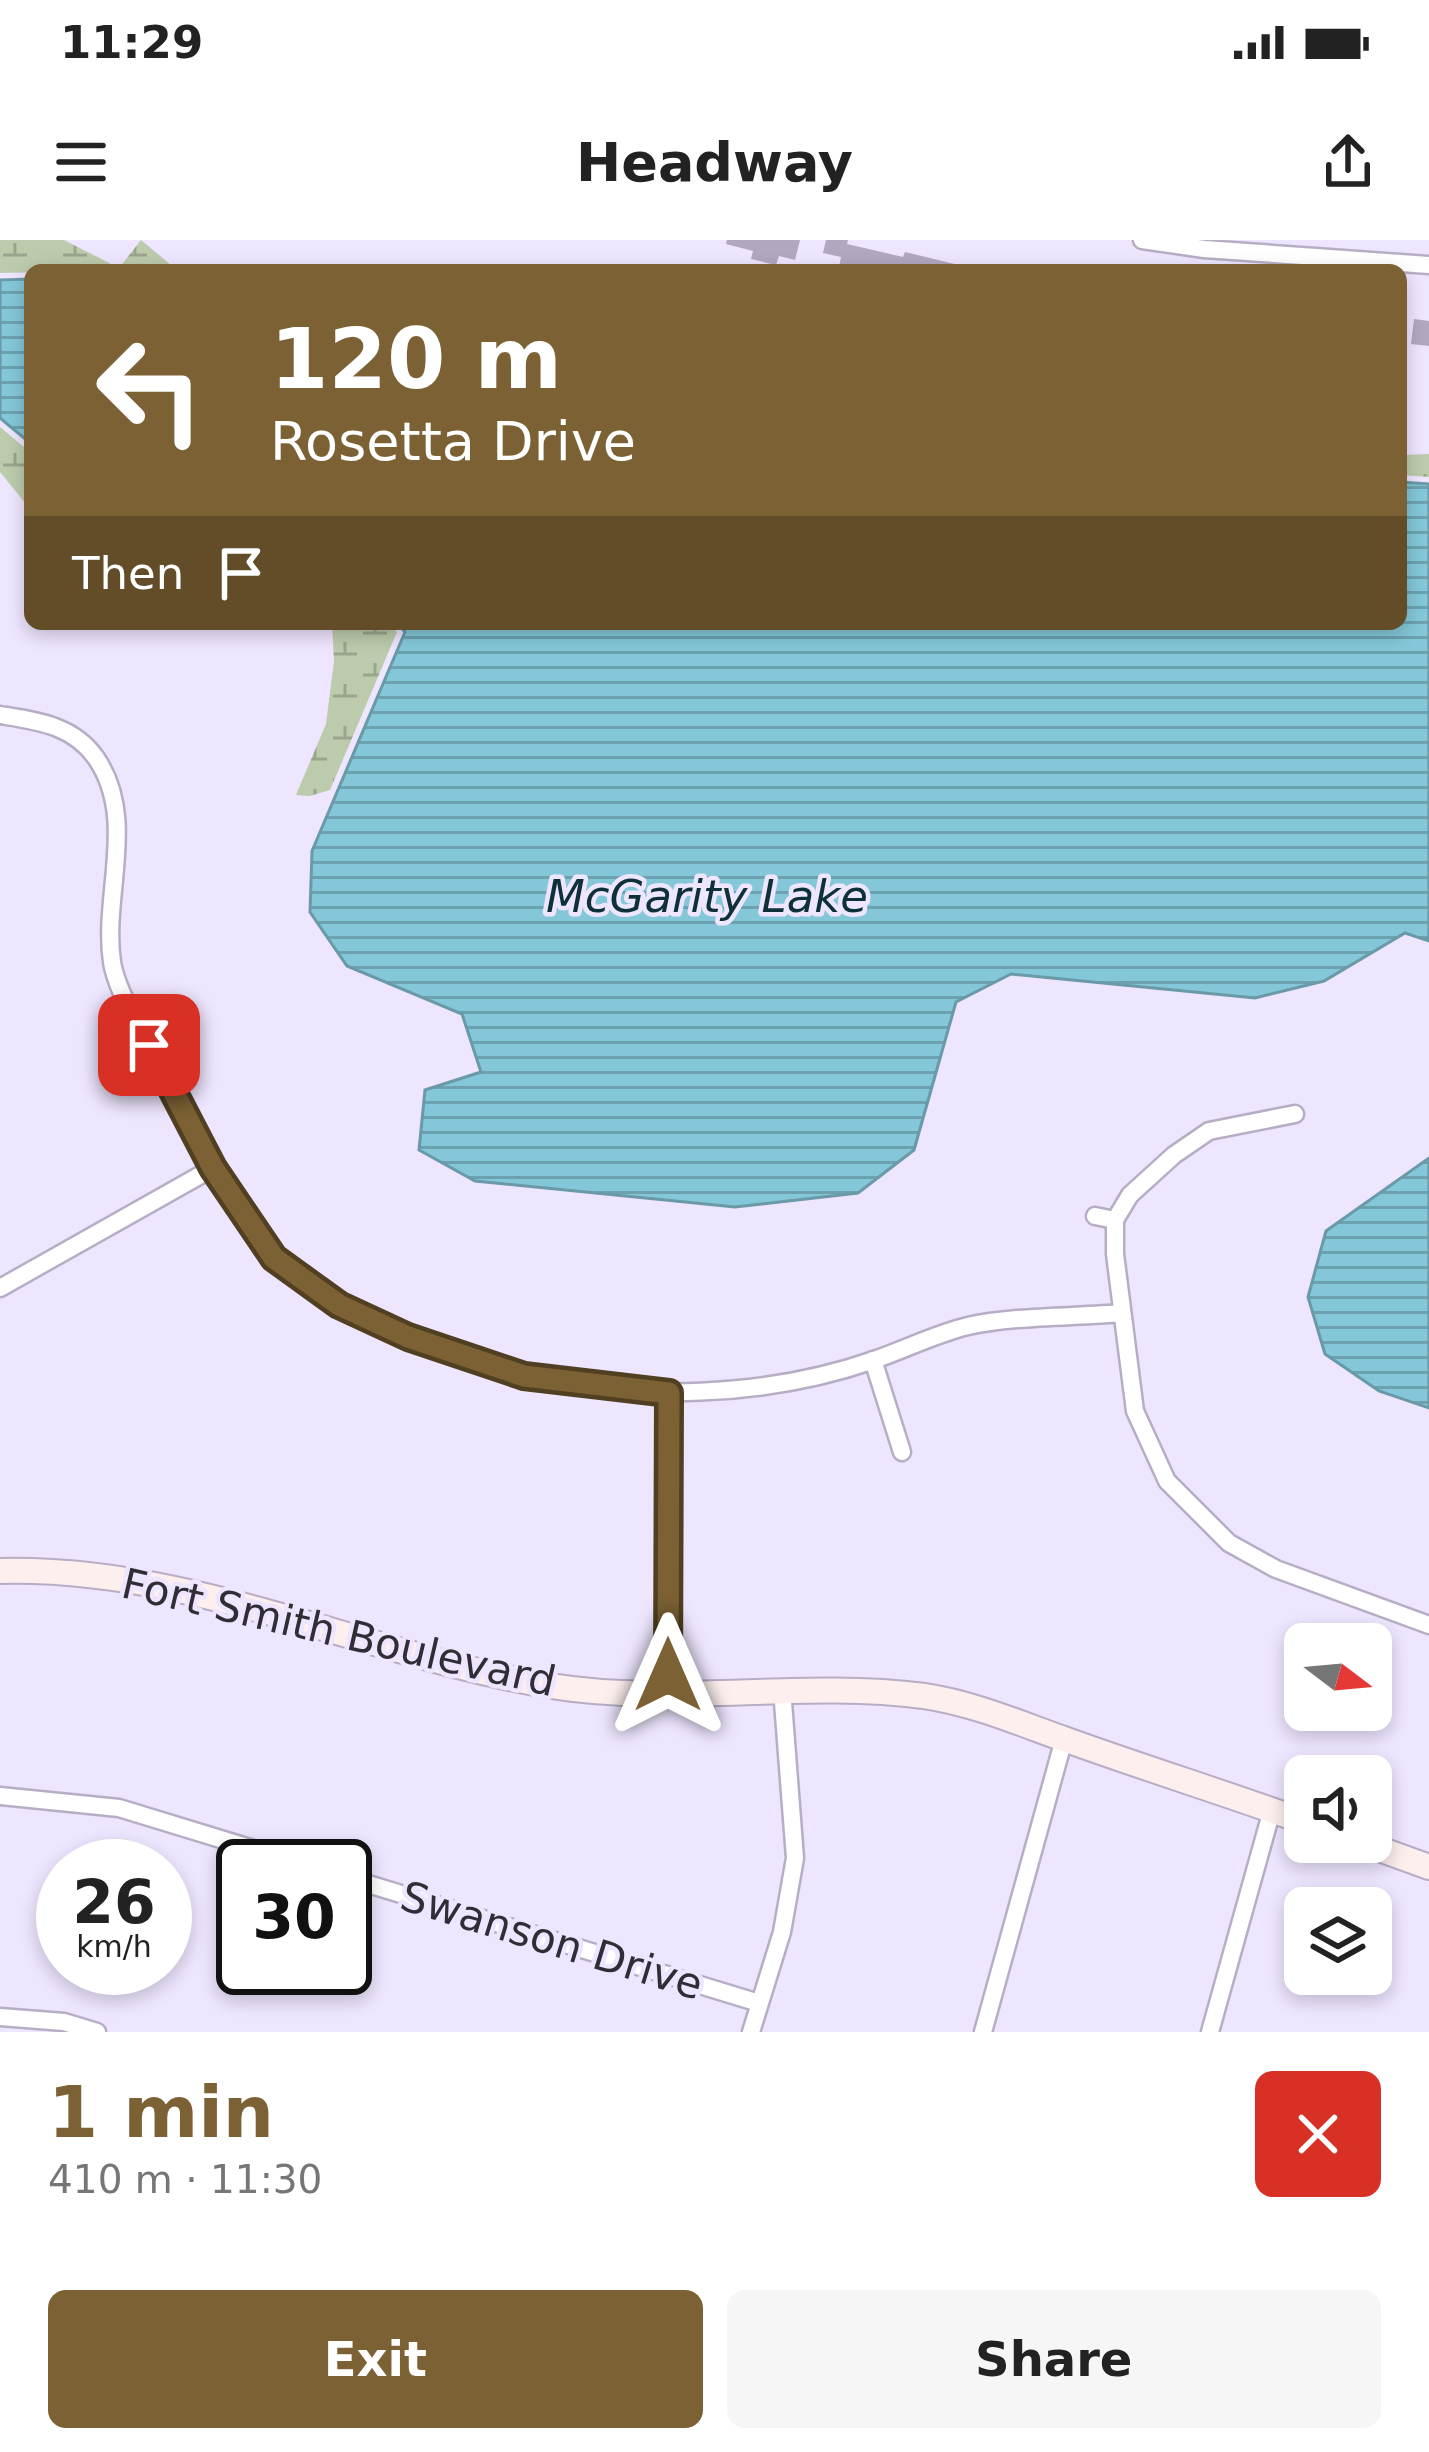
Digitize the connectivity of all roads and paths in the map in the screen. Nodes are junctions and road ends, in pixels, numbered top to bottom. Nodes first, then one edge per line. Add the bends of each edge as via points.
1 (1142, 240) edge
2 (1205, 244) edge
3 (1429, 265) edge
4 (0, 715) edge
5 (1294, 1114) dead end
6 (213, 1168) junction
7 (1095, 1216) dead end
8 (1115, 1220) junction
9 (0, 1288) edge
10 (1122, 1313) junction
11 (873, 1360) junction
12 (669, 1393) junction
13 (902, 1452) dead end
14 (0, 1571) edge
15 (1429, 1625) edge
16 (782, 1689) junction
17 (668, 1694) junction
18 (1064, 1739) junction
19 (0, 1796) edge
20 (1272, 1810) junction
21 (1284, 1814) edge
22 (221, 1839) edge
23 (1392, 1854) edge
24 (1429, 1867) edge
25 (372, 1885) edge
26 (759, 2003) junction
27 (0, 2017) edge
28 (97, 2032) edge
29 (751, 2032) edge
30 (983, 2032) edge
31 (1210, 2032) edge

1 - 2 street
2 - 3 street
4 - 6 street via 68,729 95,757 113,794 112,965
5 - 8 street via 1209,1131 1130,1195
6 - 9 street
6 - 12 street via 274,1258 339,1305 524,1376
7 - 8 street
8 - 10 street
10 - 11 street via 973,1324
10 - 15 street via 1136,1411 1167,1480 1198,1513 1229,1543 1276,1569
11 - 12 street via 785,1383
11 - 13 street
12 - 17 street
14 - 17 street, Fort Smith Boulevard via 186,1589 463,1668 556,1687
16 - 17 street, Fort Smith Boulevard
16 - 18 street, Fort Smith Boulevard via 930,1697
16 - 26 street via 795,1858
18 - 20 street, Fort Smith Boulevard
18 - 30 street
19 - 22 street via 119,1808
20 - 21 street, Fort Smith Boulevard
20 - 31 street
23 - 24 street
25 - 26 street, Swanson Drive
26 - 29 street
27 - 28 street

